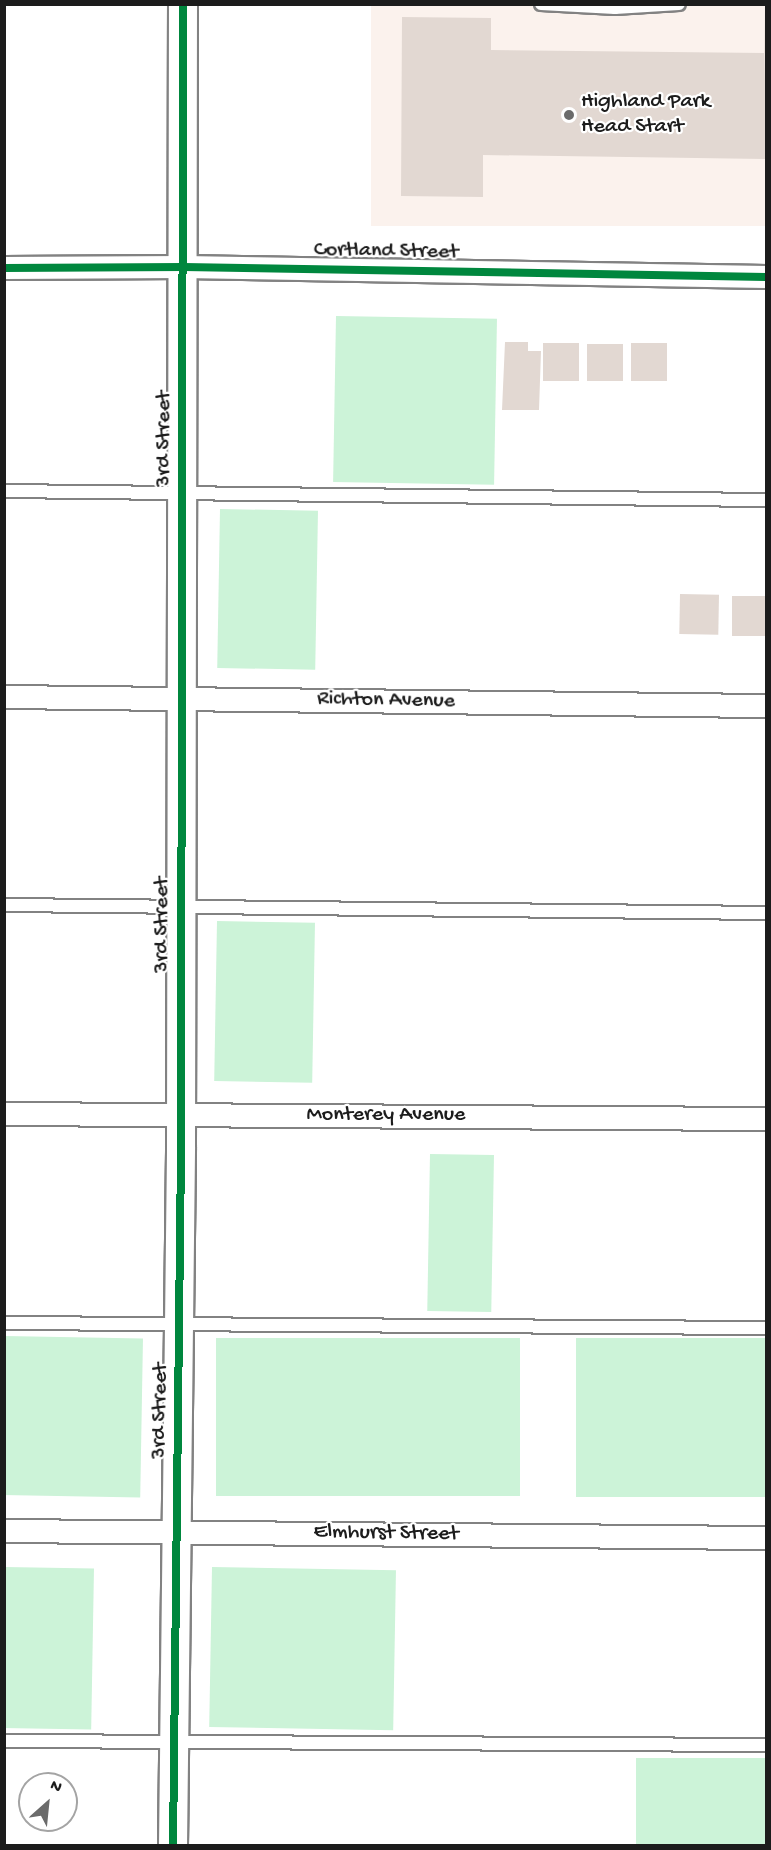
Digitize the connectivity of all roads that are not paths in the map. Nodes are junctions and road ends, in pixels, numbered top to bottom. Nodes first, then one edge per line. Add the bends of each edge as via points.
1 (183, 4) edge
2 (541, 4) edge
3 (679, 4) edge
4 (184, 267) junction
5 (4, 268) edge
6 (766, 277) edge
7 (4, 491) edge
8 (183, 492) junction
9 (766, 500) edge
10 (4, 697) edge
11 (181, 699) junction
12 (766, 706) edge
13 (4, 905) edge
14 (181, 907) junction
15 (766, 913) edge
16 (4, 1114) edge
17 (181, 1114) junction
18 (766, 1119) edge
19 (4, 1323) edge
20 (180, 1326) junction
21 (766, 1328) edge
22 (4, 1531) edge
23 (177, 1532) junction
24 (766, 1538) edge
25 (4, 1741) edge
26 (174, 1743) junction
27 (766, 1745) edge
28 (173, 1845) edge

1 - 4 street, 3rd Street
2 - 3 lane via 615,8
4 - 5 street, Cortland Street
4 - 6 street, Cortland Street
4 - 8 street, 3rd Street
7 - 8 lane
8 - 9 lane
8 - 11 street, 3rd Street
10 - 11 street, Richton Avenue
11 - 12 street, Richton Avenue
11 - 14 street, 3rd Street
13 - 14 lane
14 - 15 lane
14 - 17 street, 3rd Street
16 - 17 street, Monterey Avenue
17 - 18 street, Monterey Avenue
17 - 20 street, 3rd Street
19 - 20 lane
20 - 21 lane
20 - 23 street, 3rd Street
22 - 23 street, Elmhurst Street
23 - 24 street, Elmhurst Street
23 - 26 street, 3rd Street
25 - 26 lane
26 - 27 lane
26 - 28 street, 3rd Street

